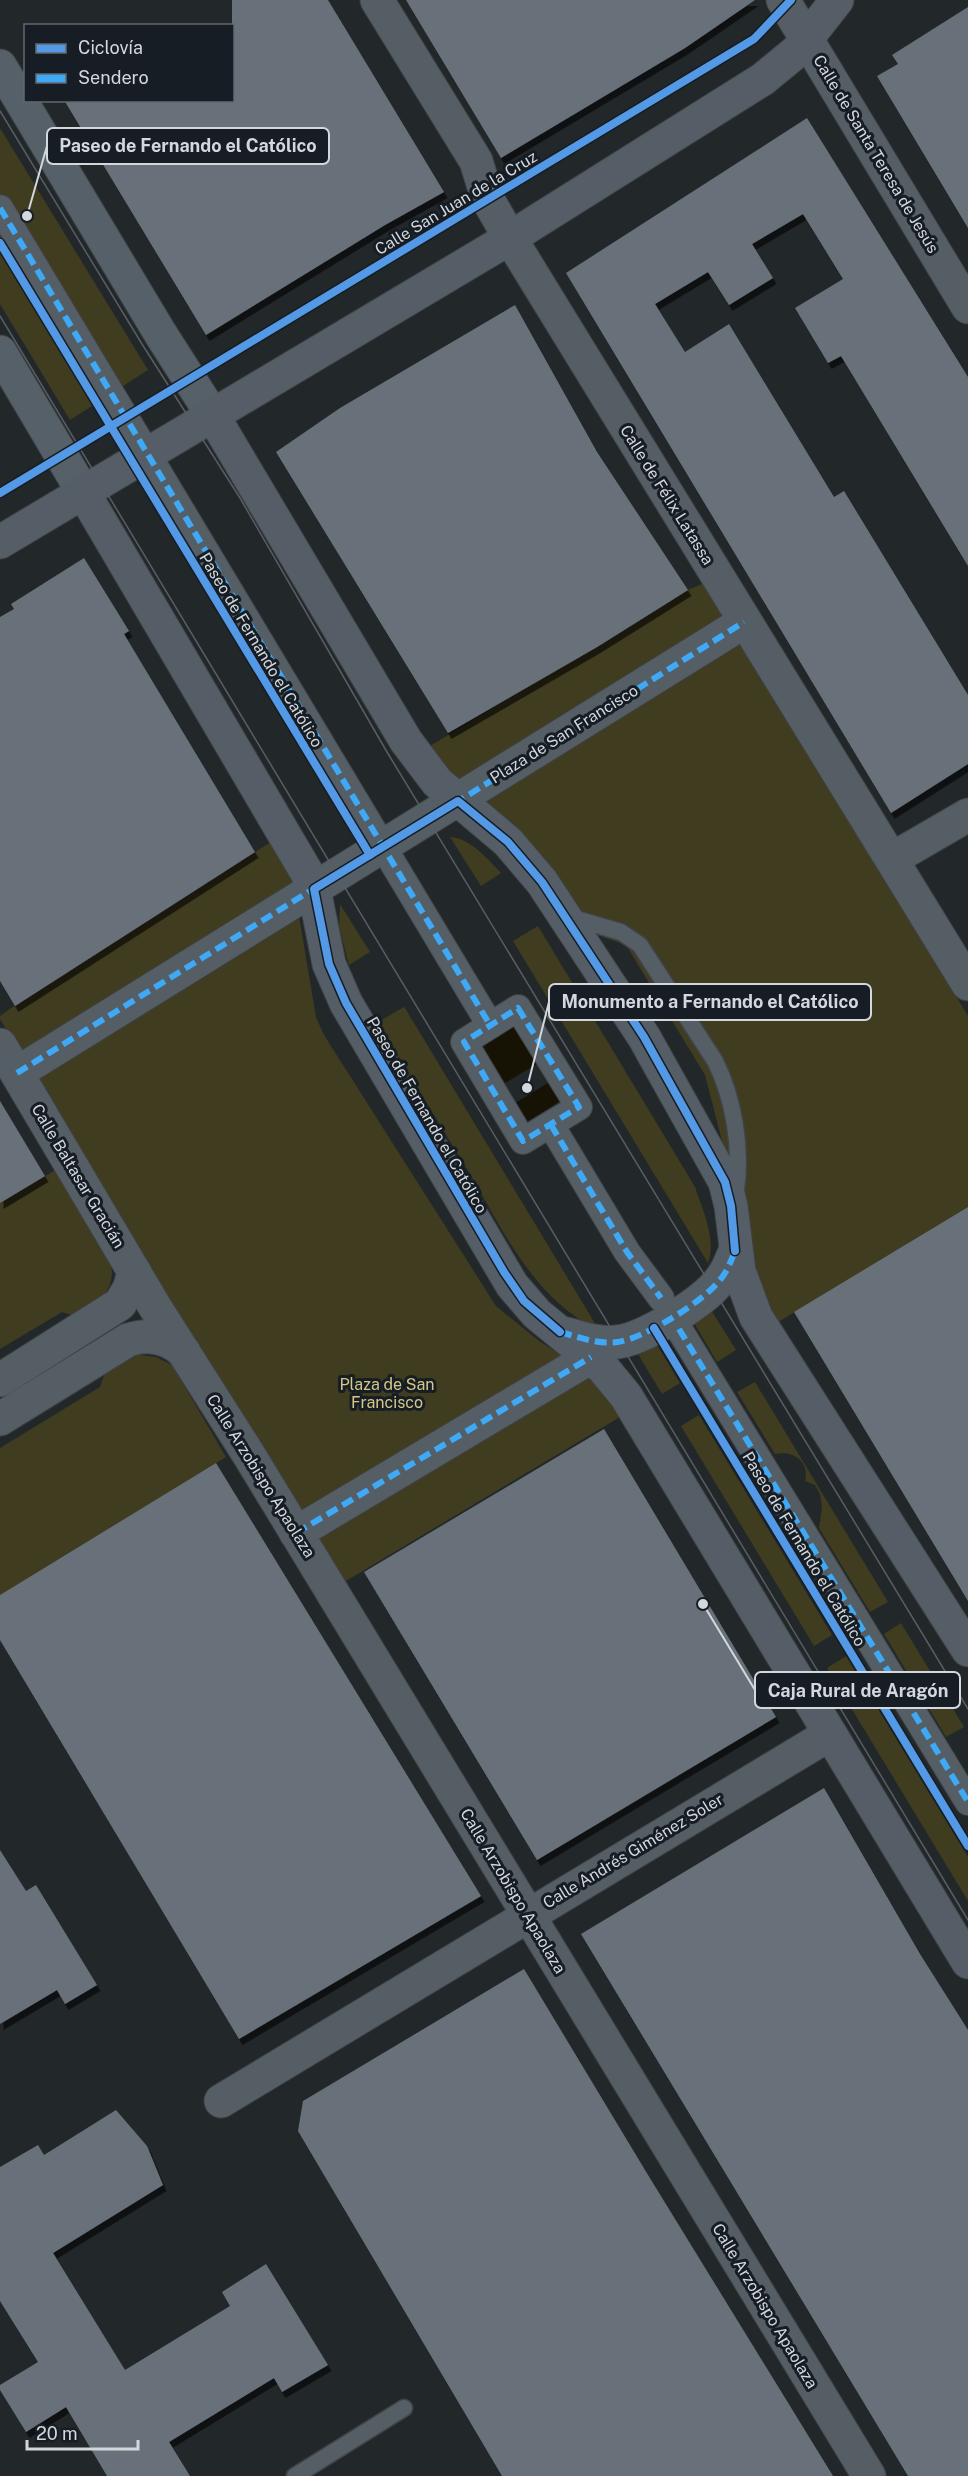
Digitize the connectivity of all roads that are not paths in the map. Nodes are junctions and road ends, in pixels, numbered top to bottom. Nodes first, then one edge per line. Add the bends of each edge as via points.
1 (377, 0) edge
2 (783, 0) edge
3 (837, 0) edge
4 (808, 39) junction
5 (0, 66) edge
6 (0, 208) edge
7 (510, 238) junction
8 (968, 308) edge
9 (0, 352) edge
10 (213, 416) junction
11 (148, 454) junction
12 (83, 492) junction
13 (0, 542) edge
14 (744, 622) junction
15 (458, 801) junction
16 (968, 814) edge
17 (384, 846) junction
18 (892, 859) junction
19 (314, 889) junction
20 (566, 916) junction
21 (968, 984) edge
22 (490, 1025) junction
23 (0, 1045) edge
24 (17, 1073) junction
25 (551, 1125) junction
26 (731, 1206) junction
27 (735, 1251) junction
28 (134, 1271) junction
29 (661, 1298) dead end
30 (155, 1307) joint
31 (679, 1329) dead end
32 (560, 1332) junction
33 (184, 1352) junction
34 (591, 1357) junction
35 (0, 1380) edge
36 (0, 1419) edge
37 (296, 1533) junction
38 (968, 1650) edge
39 (830, 1734) junction
40 (968, 1802) edge
41 (527, 1915) junction
42 (968, 1962) edge
43 (221, 2101) dead end
44 (404, 2408) dead end
45 (295, 2476) edge
46 (869, 2476) edge

1 - 7 street, Calle de Félix Latassa via 476,161 488,201
2 - 4 street, Calle de Santa Teresa de Jesús
3 - 4 main road
4 - 7 main road via 763,79
4 - 8 street, Calle de Santa Teresa de Jesús
5 - 10 main road
6 - 11 street, Paseo de Fernando el Católico
7 - 10 main road
7 - 14 street, Calle de Félix Latassa
9 - 12 main road, Paseo de Fernando el Católico
10 - 11 main road
10 - 15 main road via 394,724 428,773
11 - 12 main road
11 - 17 street, Paseo de Fernando el Católico
12 - 13 main road
12 - 19 main road, Paseo de Fernando el Católico
14 - 15 street, Plaza de San Francisco
14 - 18 street, Calle de Félix Latassa
15 - 17 street, Plaza de San Francisco
15 - 20 main road via 489,824 525,860
16 - 18 street
17 - 19 street, Plaza de San Francisco
17 - 22 street
18 - 21 street, Calle de Félix Latassa
19 - 24 street, Plaza de San Francisco
19 - 32 main road, Paseo de Fernando el Católico via 329,964 346,1003 512,1285 537,1314
20 - 26 main road via 644,1037 703,1140 725,1182
20 - 26 lane via 621,932 640,945 716,1061 725,1080 735,1129 737,1175
22 - 25 street via 464,1042 523,1141
22 - 25 street via 518,1008 573,1097 579,1107
23 - 24 street, Calle Baltasar Gracián
24 - 28 street, Calle Baltasar Gracián
25 - 29 street via 627,1252
26 - 27 main road
27 - 32 street via 713,1288 672,1317 632,1338 605,1343
27 - 38 main road via 756,1317
28 - 30 street, Calle Baltasar Gracián
28 - 35 street via 126,1296 112,1311
30 - 33 street, Calle Arzobispo Apaolaza
31 - 40 street, Paseo de Fernando el Católico
32 - 34 main road, Paseo de Fernando el Católico
33 - 36 street via 158,1337 128,1340
33 - 37 street, Calle Arzobispo Apaolaza
34 - 37 street
34 - 39 main road, Paseo de Fernando el Católico via 626,1396
37 - 41 street, Calle Arzobispo Apaolaza
39 - 41 street, Calle Andrés Giménez Soler
39 - 42 main road, Paseo de Fernando el Católico
41 - 43 street, Calle Andrés Giménez Soler
41 - 46 street, Calle Arzobispo Apaolaza
44 - 45 lane

